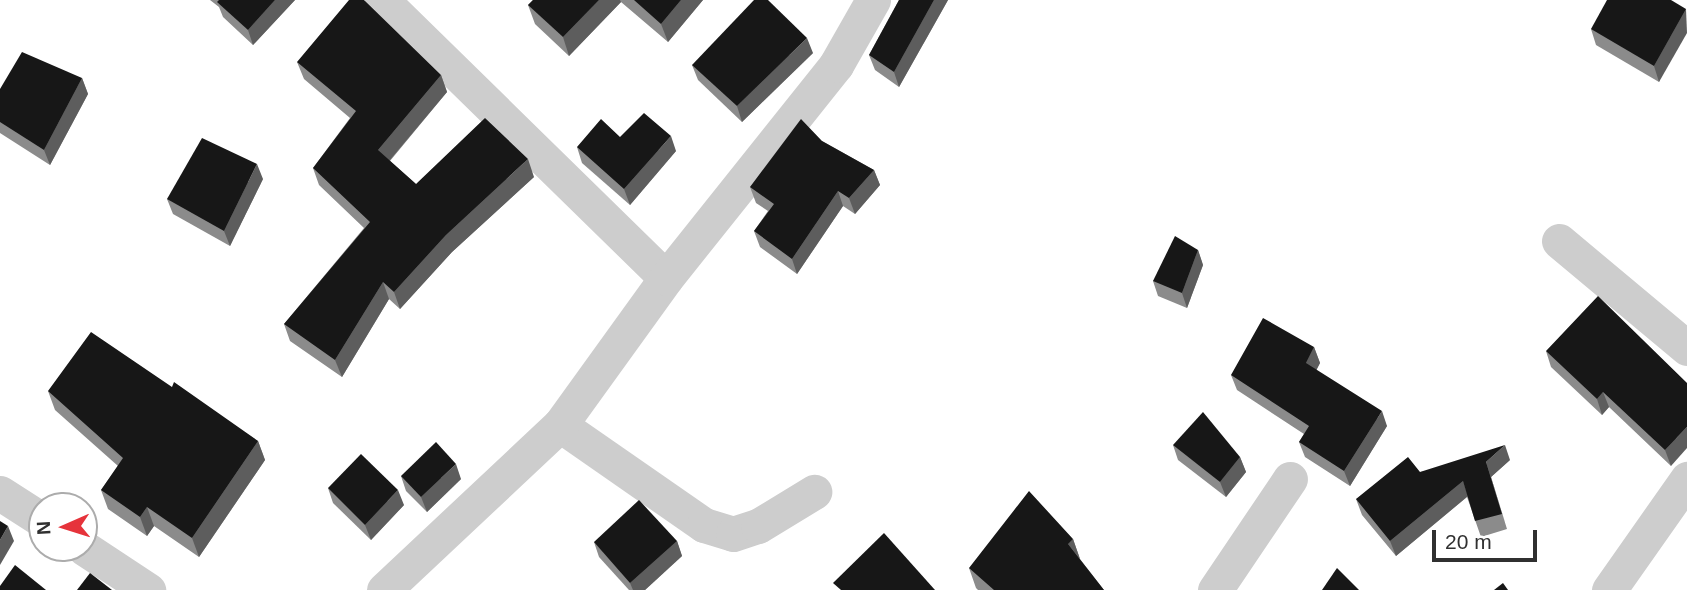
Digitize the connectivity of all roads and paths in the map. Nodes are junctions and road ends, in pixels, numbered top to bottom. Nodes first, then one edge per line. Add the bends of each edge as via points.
1 (382, 0) edge
2 (873, 0) edge
3 (1559, 241) dead end
4 (666, 278) junction
5 (1687, 348) edge
6 (561, 425) junction
7 (1290, 479) dead end
8 (1687, 479) edge
9 (814, 492) dead end
10 (0, 493) edge
11 (28, 511) edge
12 (98, 557) edge
13 (148, 590) edge
14 (384, 590) edge
15 (1215, 590) edge
16 (1609, 590) edge

1 - 4 street
2 - 4 street via 836,65
3 - 5 street
4 - 6 street
6 - 9 street via 704,525 733,534 758,526
6 - 14 street
7 - 15 street
8 - 16 street
10 - 11 street
12 - 13 street

